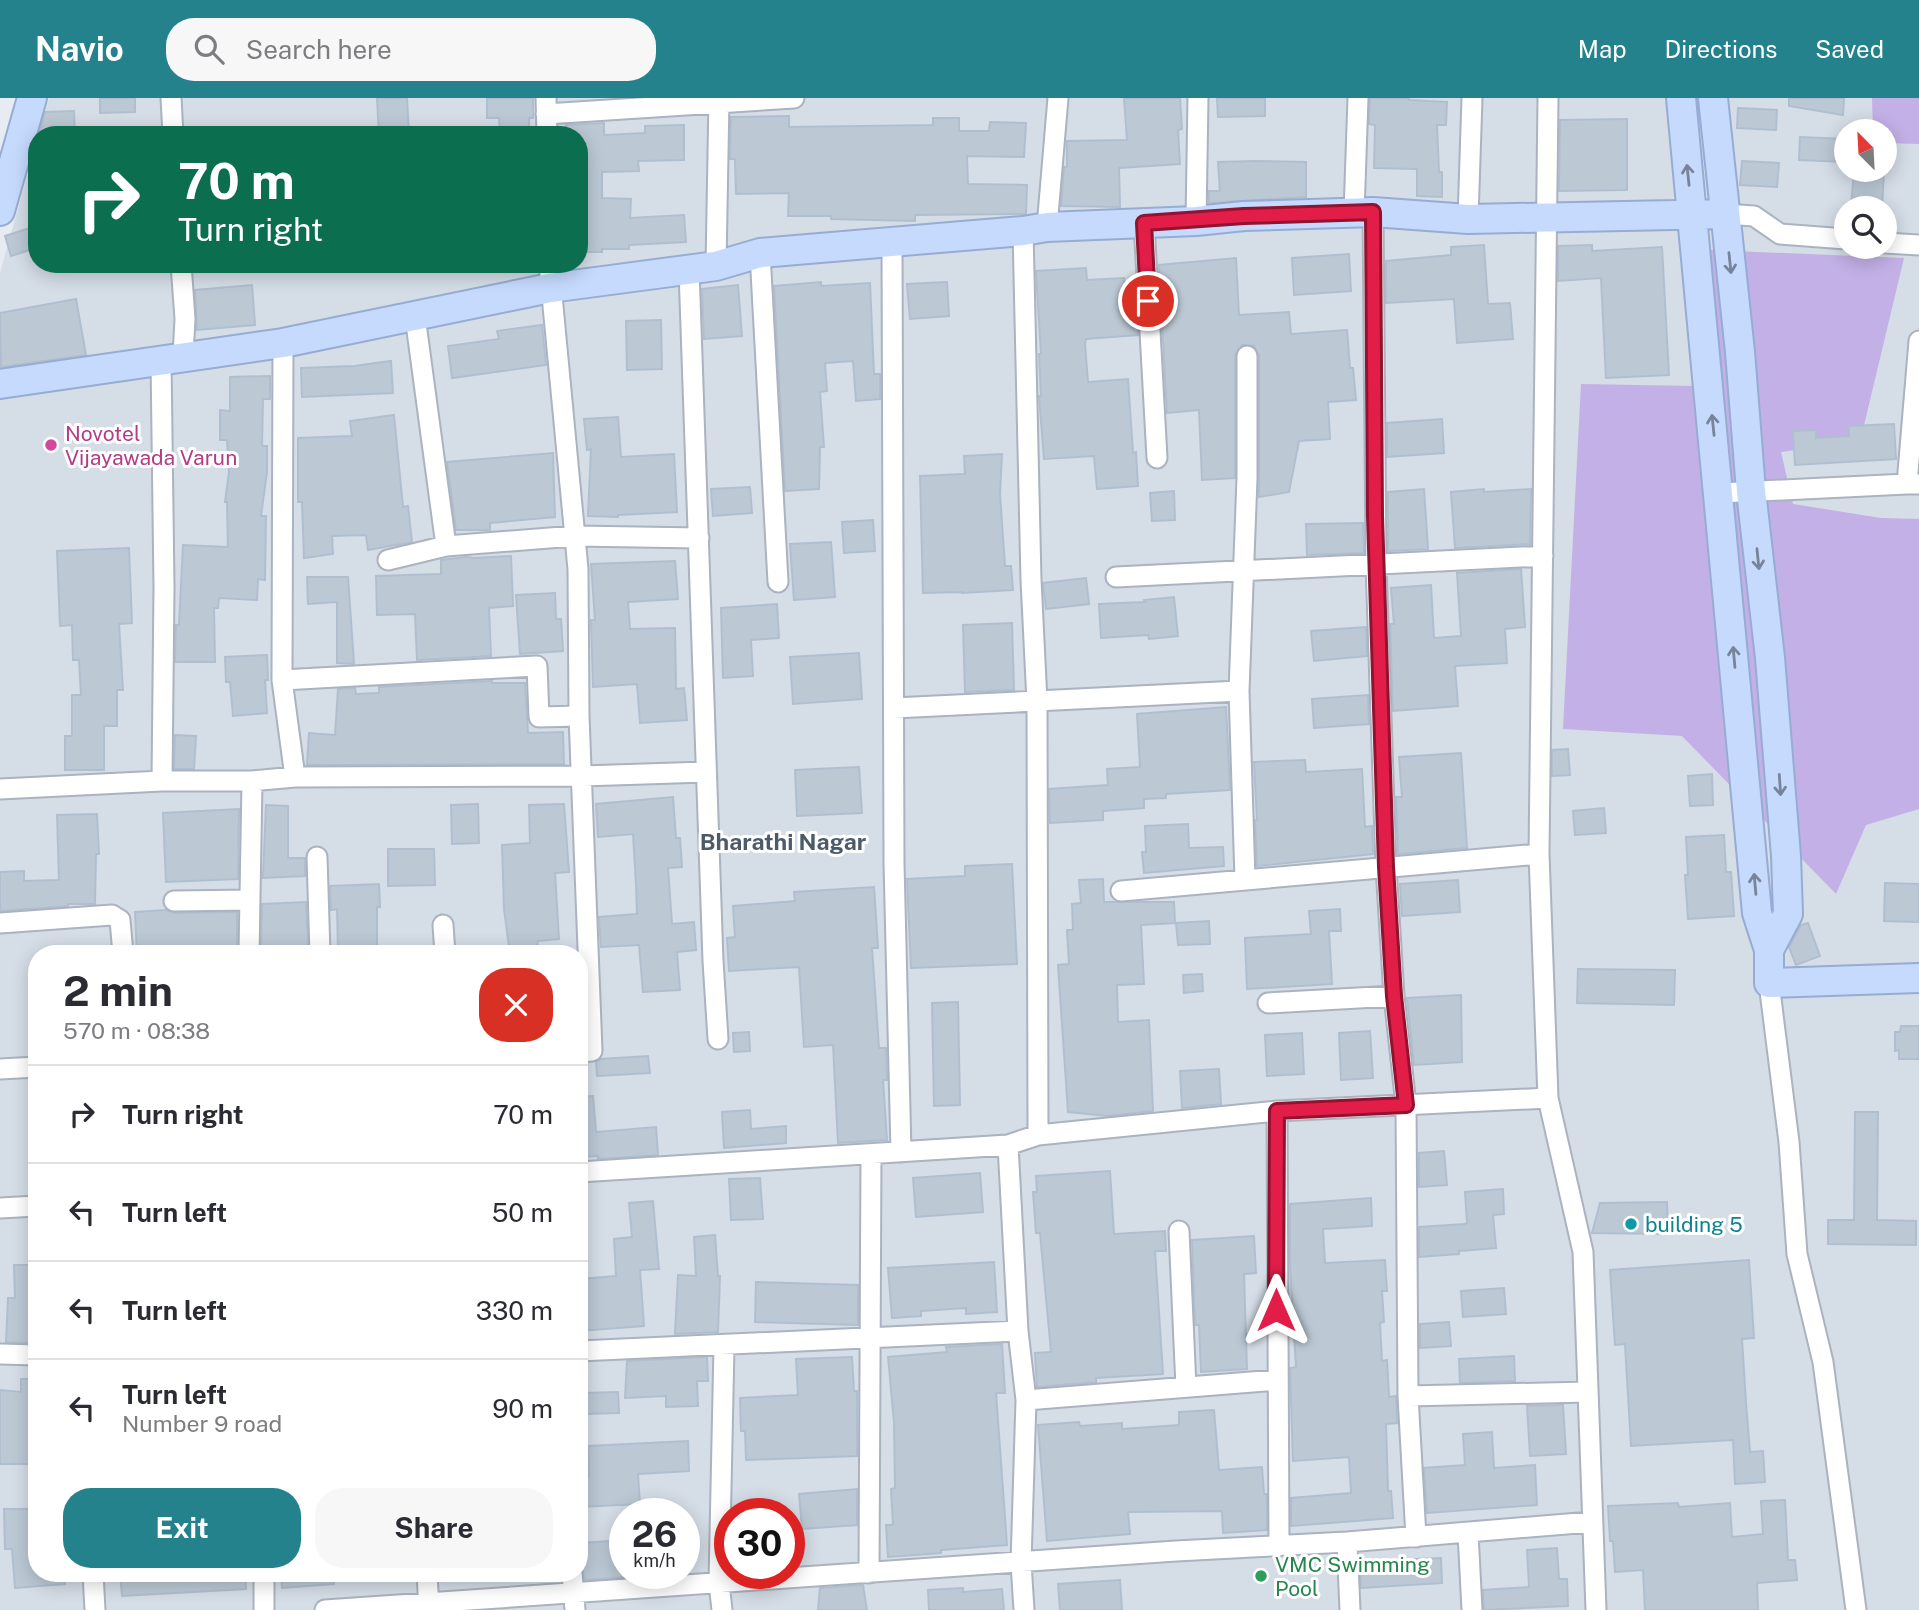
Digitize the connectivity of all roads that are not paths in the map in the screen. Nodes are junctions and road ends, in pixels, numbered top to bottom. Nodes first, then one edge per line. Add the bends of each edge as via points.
1 (32, 98) edge
2 (171, 98) edge
3 (794, 98) edge
4 (1058, 98) edge
5 (1198, 98) edge
6 (1358, 98) edge
7 (1472, 98) edge
8 (1548, 98) edge
9 (1681, 98) edge
10 (1713, 98) edge
11 (719, 101) edge
12 (546, 106) edge
13 (173, 126) edge
14 (547, 126) edge
15 (0, 211) edge
16 (1363, 213) junction
17 (1692, 213) junction
18 (1725, 214) junction
19 (1546, 216) junction
20 (1468, 219) junction
21 (1196, 221) junction
22 (1144, 223) junction
23 (1035, 229) junction
24 (1834, 238) edge
25 (892, 243) junction
26 (1897, 244) edge
27 (1919, 245) edge
28 (760, 253) junction
29 (703, 268) junction
30 (182, 273) edge
31 (550, 276) edge
32 (415, 316) junction
33 (1919, 341) edge
34 (284, 343) junction
35 (1247, 356) dead end
36 (172, 357) junction
37 (0, 384) edge
38 (1157, 458) dead end
39 (1913, 484) edge
40 (1751, 491) junction
41 (1720, 494) junction
42 (575, 536) junction
43 (699, 538) junction
44 (446, 547) junction
45 (1543, 556) junction
46 (388, 560) dead end
47 (1376, 564) junction
48 (1244, 572) junction
49 (1116, 577) dead end
50 (778, 582) dead end
51 (282, 680) junction
52 (1239, 691) junction
53 (1037, 702) junction
54 (894, 708) junction
55 (579, 716) junction
56 (706, 772) junction
57 (582, 776) junction
58 (295, 777) junction
59 (162, 781) junction
60 (252, 781) junction
61 (0, 789) edge
62 (1539, 854) junction
63 (317, 857) dead end
64 (1386, 867) junction
65 (1245, 879) junction
66 (1121, 891) dead end
67 (250, 900) junction
68 (174, 901) dead end
69 (0, 923) edge
70 (443, 925) dead end
71 (123, 945) edge
72 (249, 945) edge
73 (320, 945) edge
74 (444, 945) edge
75 (1769, 950) junction
76 (1919, 978) edge
77 (1769, 982) junction
78 (1394, 996) junction
79 (1268, 1003) dead end
80 (718, 1038) dead end
81 (588, 1051) edge
82 (28, 1067) edge
83 (0, 1069) edge
84 (1548, 1098) junction
85 (1406, 1105) junction
86 (1277, 1111) junction
87 (1038, 1135) junction
88 (1008, 1146) junction
89 (901, 1152) junction
90 (871, 1154) junction
91 (588, 1171) edge
92 (28, 1206) edge
93 (0, 1208) edge
94 (1179, 1231) dead end
95 (1018, 1331) junction
96 (870, 1338) junction
97 (724, 1346) junction
98 (588, 1350) edge
99 (0, 1354) edge
100 (28, 1355) edge
101 (1277, 1380) junction
102 (1186, 1387) junction
103 (1587, 1392) junction
104 (1408, 1396) junction
105 (1026, 1400) junction
106 (721, 1498) edge
107 (1591, 1522) junction
108 (1468, 1533) junction
109 (1416, 1537) junction
110 (1346, 1542) junction
111 (1279, 1546) junction
112 (1021, 1563) junction
113 (869, 1573) junction
114 (805, 1577) edge
115 (93, 1582) edge
116 (264, 1582) edge
117 (427, 1582) edge
118 (714, 1583) edge
119 (720, 1589) edge
120 (574, 1592) edge
121 (428, 1606) edge
122 (95, 1610) edge
123 (264, 1610) edge
124 (325, 1610) edge
125 (722, 1610) edge
126 (1024, 1610) edge
127 (1350, 1610) edge
128 (1472, 1610) edge
129 (1595, 1610) edge
130 (1856, 1610) edge

1 - 15 street
2 - 13 street
3 - 11 street
4 - 23 street
5 - 21 street
6 - 16 street
7 - 20 street
8 - 19 street
17 -> 9 street
10 - 18 street
11 - 12 street
11 - 29 street
12 - 14 street
16 - 20 street
16 - 21 street
16 - 47 street
17 - 18 street
17 - 19 street
41 -> 17 street
18 - 24 street via 1755,216 1780,234
18 -> 40 street
19 - 20 street
19 - 45 street
21 - 22 street
22 - 23 street
22 - 38 street
23 - 25 street
23 - 53 street via 1031,580
25 - 28 street
25 - 54 street
26 - 27 street
28 - 29 street
28 - 50 street
29 - 31 street
29 - 43 street
30 - 36 street via 185,319
31 - 32 street
31 - 42 street
32 - 34 street
32 - 44 street
33 - 39 street
34 - 36 street
34 - 51 street
35 - 48 street
36 - 37 street
36 - 59 street
39 - 40 street
40 - 41 street
40 -> 75 street via 1770,658 1788,914
75 -> 41 street via 1757,913
42 - 43 street
42 - 44 street
42 - 55 street
43 - 56 street
44 - 46 street
45 - 47 street
45 - 62 street
47 - 48 street
47 - 64 street
48 - 49 street
48 - 52 street
51 - 55 street via 537,666 539,718
51 - 58 street
52 - 53 street
52 - 65 street
53 - 54 street
53 - 87 street
54 - 89 street
55 - 57 street
56 - 57 street
56 - 80 street
57 - 58 street
57 - 81 street via 592,1051
58 - 60 street
59 - 60 street
59 - 61 street
60 - 67 street
62 - 64 street
62 - 84 street
63 - 73 street
64 - 65 street
64 - 78 street
65 - 66 street
67 - 68 street
67 - 72 street
69 - 71 street via 112,915 120,920
70 - 74 street
75 - 77 street
76 - 77 street
77 - 130 street via 1789,1142 1797,1254 1823,1362
78 - 79 street
78 - 85 street
82 - 83 street
84 - 85 street
84 - 103 street via 1583,1252
85 - 86 street
85 - 104 street
86 - 87 street
86 - 101 street
87 - 88 street
88 - 89 street
88 - 95 street
89 - 90 street
90 - 91 street
90 - 96 street
92 - 93 street
94 - 102 street
95 - 96 street
95 - 105 street
96 - 97 street
96 - 113 street
97 - 98 street
97 - 106 street
99 - 100 street
101 - 102 street
101 - 111 street
102 - 105 street
103 - 104 street
103 - 107 street
104 - 109 street
105 - 112 street
107 - 108 street
107 - 129 street
108 - 109 street
108 - 128 street
109 - 110 street
110 - 111 street
110 - 127 street
111 - 112 street
112 - 113 street
112 - 126 street
113 - 114 street
115 - 122 street
116 - 123 street
117 - 121 street
118 - 120 street
119 - 125 street
120 - 121 street
121 - 124 street

